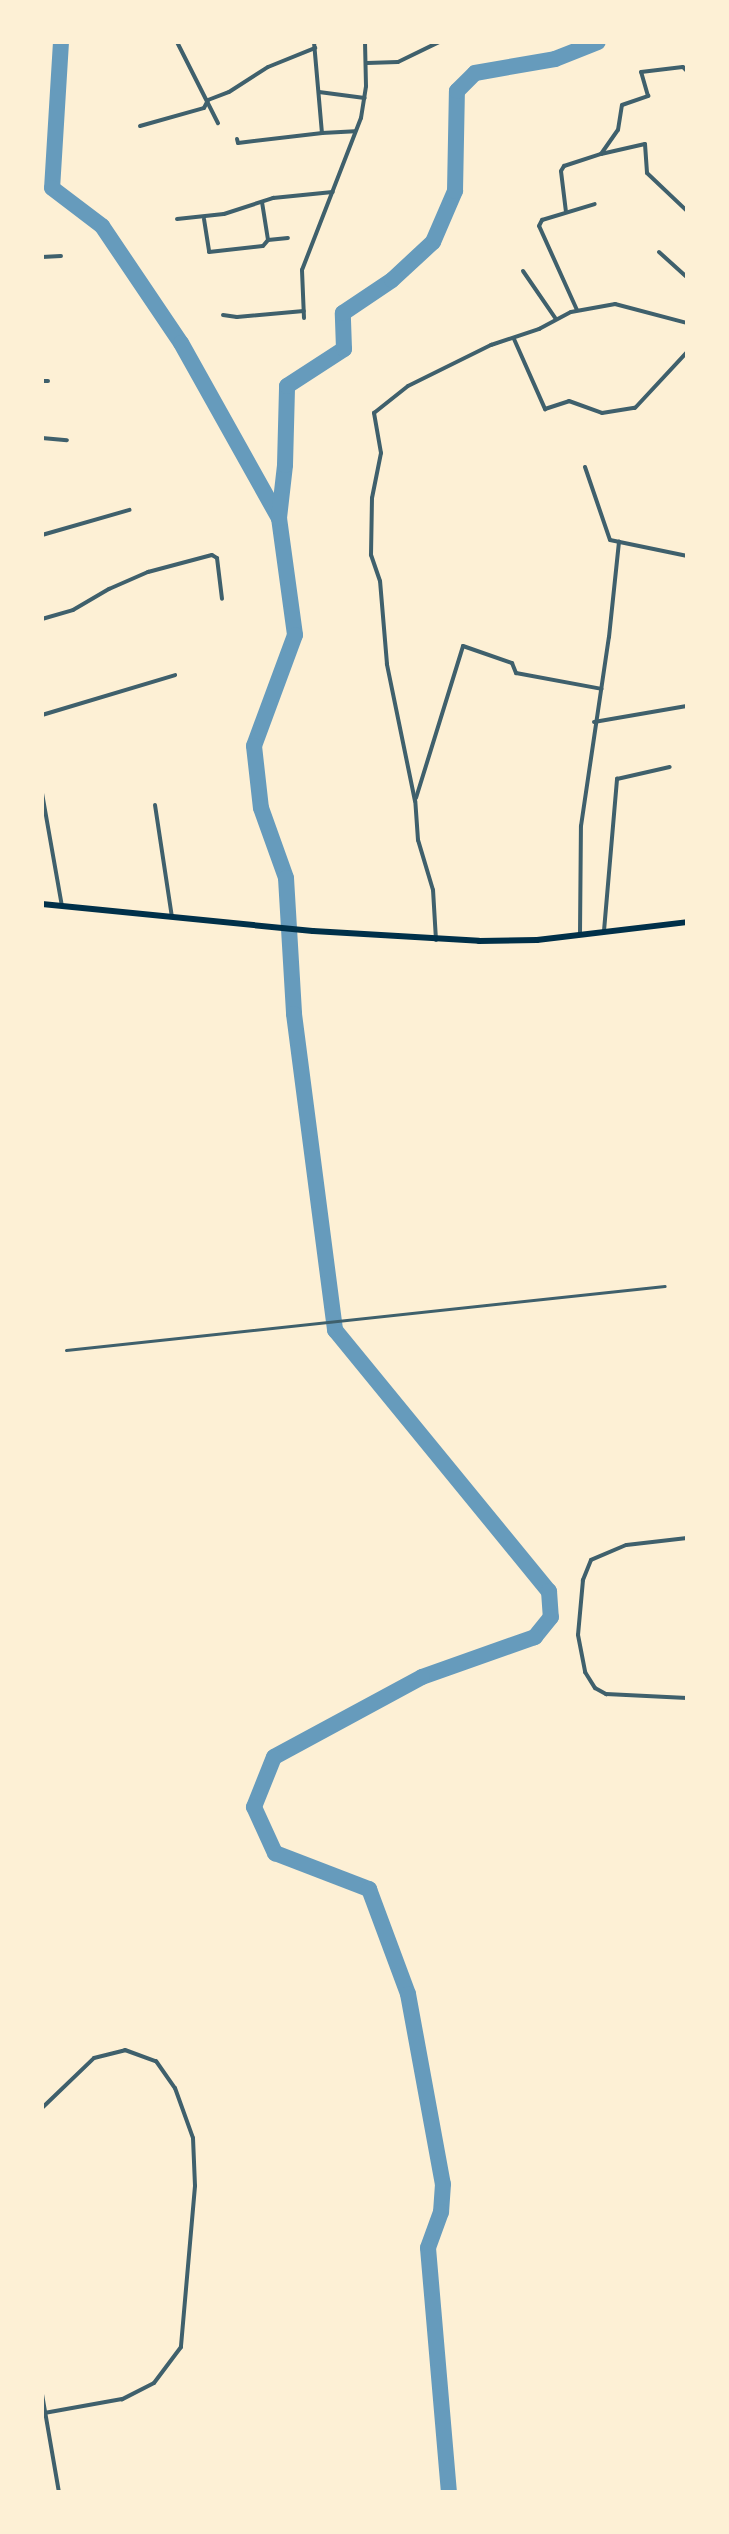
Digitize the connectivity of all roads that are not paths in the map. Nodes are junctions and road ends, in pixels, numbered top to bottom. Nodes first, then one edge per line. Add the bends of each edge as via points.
1 (177, 42) edge
2 (365, 42) edge
3 (439, 42) edge
4 (314, 45) edge
5 (367, 63) junction
6 (687, 71) edge
7 (319, 92) junction
8 (365, 98) junction
9 (208, 100) junction
10 (218, 123) dead end
11 (140, 126) dead end
12 (357, 130) junction
13 (322, 133) junction
14 (237, 139) dead end
15 (601, 154) junction
16 (333, 192) junction
17 (262, 202) junction
18 (595, 204) dead end
19 (687, 211) edge
20 (566, 212) junction
21 (203, 218) junction
22 (177, 219) dead end
23 (288, 238) dead end
24 (268, 240) junction
25 (659, 252) dead end
26 (61, 256) dead end
27 (42, 257) edge
28 (523, 271) dead end
29 (687, 277) edge
30 (577, 310) junction
31 (304, 311) junction
32 (223, 315) dead end
33 (304, 318) dead end
34 (556, 319) junction
35 (687, 323) edge
36 (514, 339) junction
37 (687, 352) edge
38 (42, 438) edge
39 (67, 440) dead end
40 (585, 467) dead end
41 (129, 510) dead end
42 (42, 535) edge
43 (619, 542) junction
44 (687, 556) edge
45 (222, 599) dead end
46 (42, 619) edge
47 (175, 675) dead end
48 (602, 689) junction
49 (687, 706) edge
50 (42, 715) edge
51 (594, 722) junction
52 (670, 767) dead end
53 (42, 793) edge
54 (415, 801) junction
55 (155, 805) dead end
56 (42, 904) edge
57 (62, 906) junction
58 (172, 917) junction
59 (687, 922) edge
60 (603, 934) junction
61 (580, 936) junction
62 (436, 940) junction
63 (665, 1286) dead end
64 (66, 1350) dead end
65 (687, 1538) edge
66 (687, 1698) edge
67 (42, 2108) edge
68 (42, 2394) edge
69 (44, 2413) junction
70 (59, 2492) edge

1 - 9 street
2 - 5 street
3 - 5 street via 398,62
4 - 7 street
4 - 9 street
5 - 8 street
6 - 15 street via 683,67 641,72 648,96 622,105 618,130
7 - 8 street
7 - 13 street
8 - 12 street
9 - 10 street
9 - 11 street via 204,108 184,116
12 - 13 street
12 - 16 street
13 - 14 street via 238,143
15 - 19 street via 645,144 647,173
15 - 20 street via 564,166
16 - 17 street
16 - 31 street via 302,270
17 - 21 street
17 - 24 street
18 - 20 street
20 - 30 street via 539,226
21 - 22 street
21 - 24 street via 209,252 263,246
23 - 24 street
25 - 29 street
26 - 27 street
28 - 34 street
30 - 34 street
30 - 35 street via 615,304
31 - 32 street
31 - 33 street
34 - 36 street
36 - 37 street via 545,409 569,401 602,413 635,408
36 - 54 street via 408,386 374,413 381,453 372,498 371,555 380,581 387,664
38 - 39 street
40 - 43 street via 610,540
41 - 42 street
43 - 44 street
43 - 48 street
45 - 46 street via 217,558 212,555 148,572 82,606
47 - 50 street
48 - 51 street
48 - 54 street via 516,673 512,663 463,646
49 - 51 street
51 - 61 street via 581,826
52 - 60 street via 617,779
53 - 57 street
54 - 62 street via 418,840 437,918
55 - 58 street
56 - 57 main road
57 - 58 main road
58 - 62 main road
59 - 60 main road
60 - 61 main road
61 - 62 main road
63 - 64 street
65 - 66 street via 626,1545 591,1560 583,1580 578,1635 585,1672 595,1688 606,1694
67 - 69 street via 94,2058 125,2050 156,2061 175,2088 193,2138 195,2186 181,2347 154,2383 133,2393
68 - 69 street
69 - 70 street

